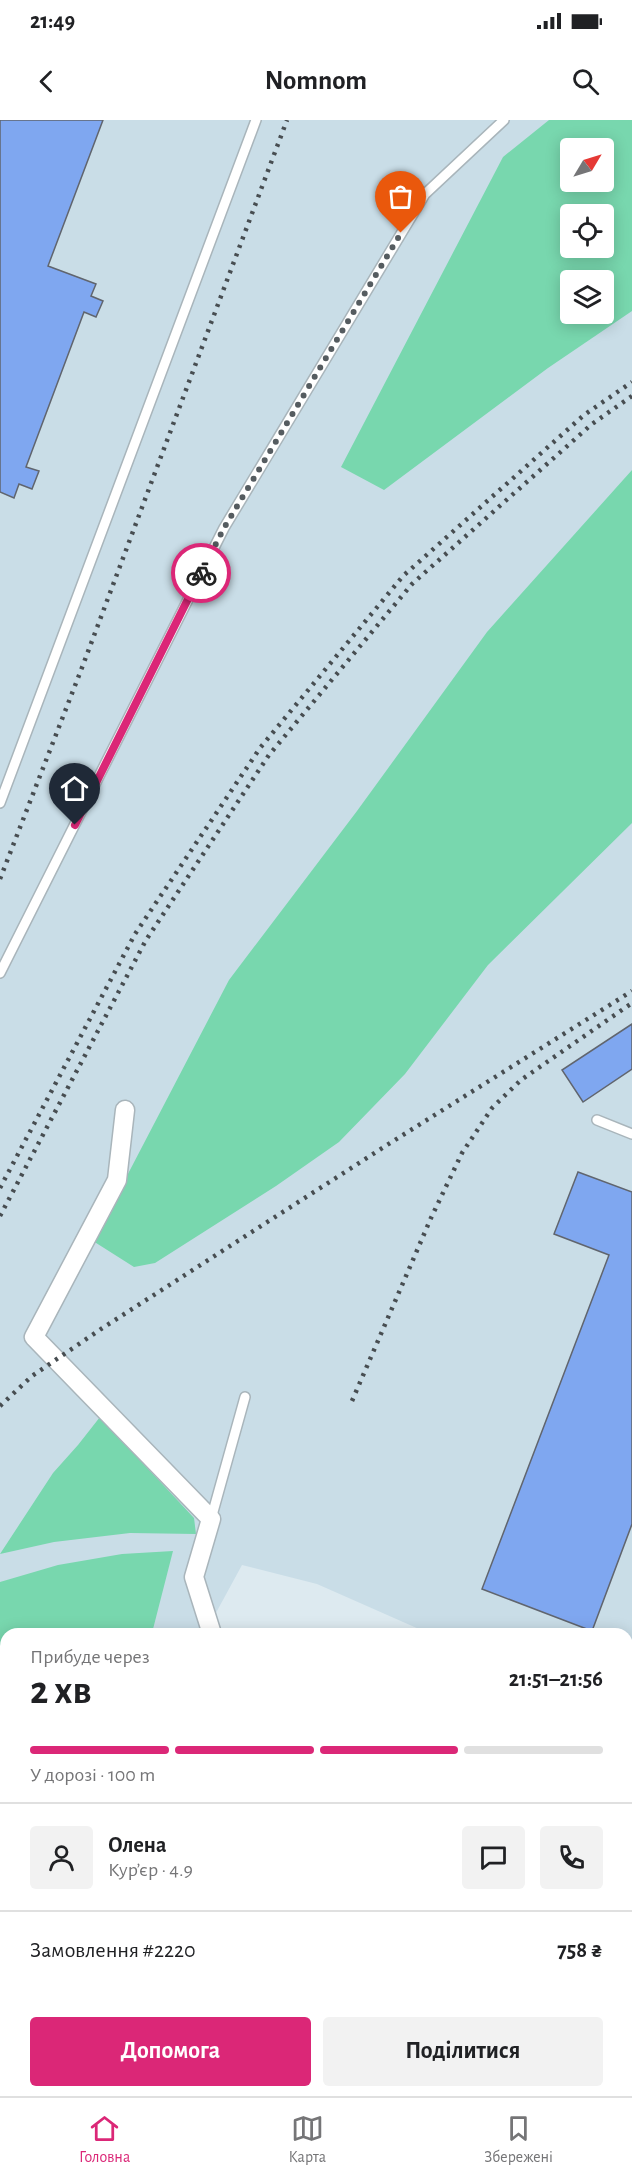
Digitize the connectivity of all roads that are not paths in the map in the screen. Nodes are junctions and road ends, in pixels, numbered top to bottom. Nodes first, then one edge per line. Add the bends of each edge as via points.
1 (256, 120) edge
2 (504, 120) edge
3 (0, 803) edge
4 (0, 973) edge
5 (125, 1110) dead end
6 (597, 1120) dead end
7 (632, 1134) edge
8 (245, 1397) dead end
9 (211, 1519) junction
10 (210, 1628) edge

1 - 3 lane
2 - 4 lane via 425,194 224,528
5 - 9 street via 117,1180 34,1338
6 - 7 lane
8 - 9 lane
9 - 10 street via 194,1576

